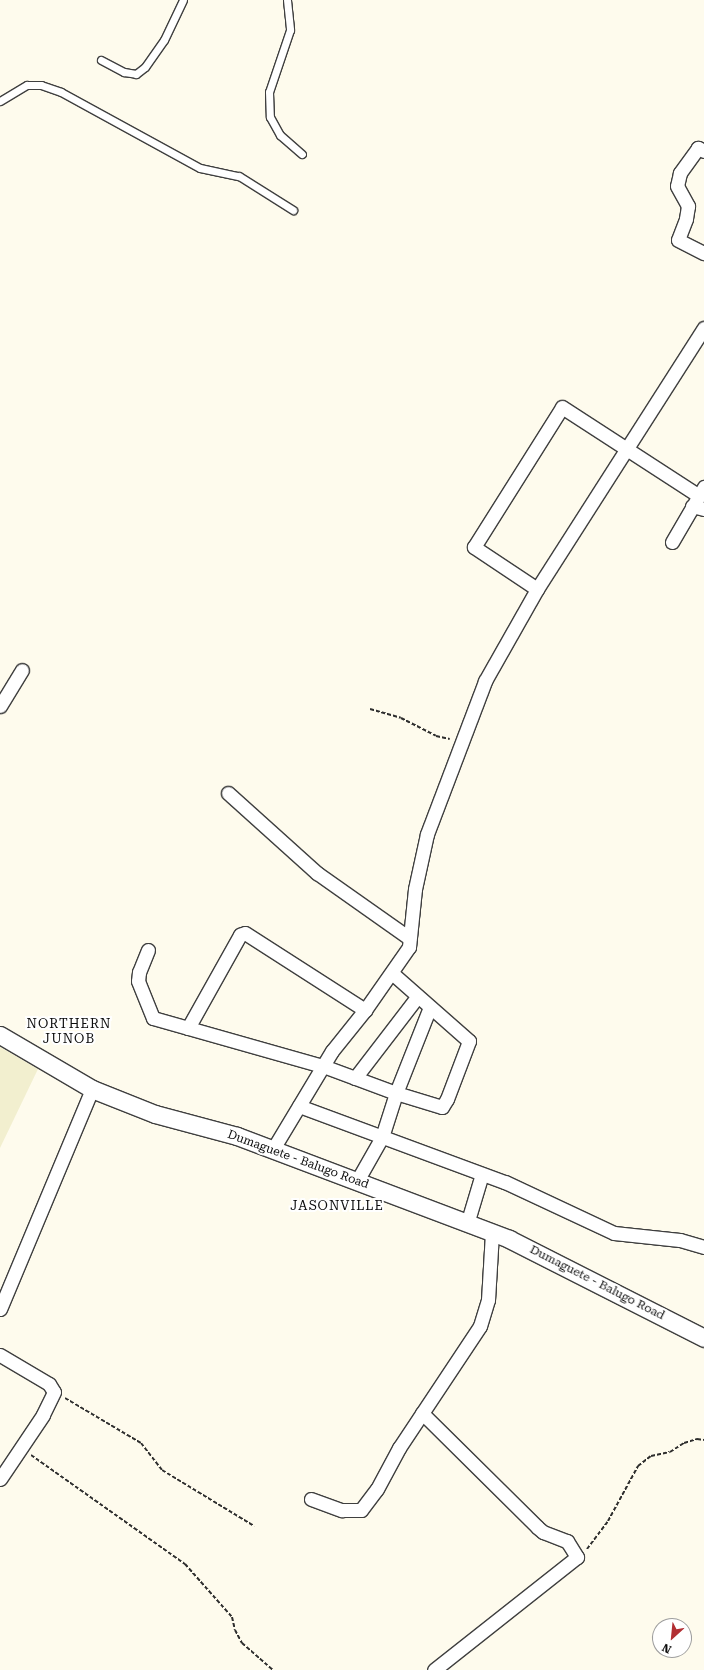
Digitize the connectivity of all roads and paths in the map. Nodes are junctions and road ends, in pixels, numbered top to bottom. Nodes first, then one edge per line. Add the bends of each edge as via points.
1 (183, 0) edge
2 (287, 0) edge
3 (101, 60) dead end
4 (0, 101) edge
5 (702, 146) edge
6 (302, 154) dead end
7 (293, 210) dead end
8 (704, 253) edge
9 (704, 328) edge
10 (628, 448) junction
11 (700, 499) edge
12 (672, 542) dead end
13 (537, 589) junction
14 (22, 670) dead end
15 (0, 706) edge
16 (370, 709) dead end
17 (461, 740) junction
18 (228, 792) dead end
19 (409, 938) junction
20 (148, 950) dead end
21 (392, 973) junction
22 (418, 996) junction
23 (430, 1007) junction
24 (365, 1010) junction
25 (188, 1028) junction
26 (0, 1035) edge
27 (323, 1066) junction
28 (355, 1078) junction
29 (92, 1089) junction
30 (396, 1093) junction
31 (298, 1106) junction
32 (382, 1137) junction
33 (272, 1149) junction
34 (482, 1174) junction
35 (357, 1181) junction
36 (467, 1224) junction
37 (492, 1233) junction
38 (704, 1247) edge
39 (0, 1309) edge
40 (704, 1338) edge
41 (0, 1355) edge
42 (54, 1392) junction
43 (422, 1413) junction
44 (704, 1440) edge
45 (21, 1447) junction
46 (0, 1478) edge
47 (310, 1499) dead end
48 (254, 1526) dead end
49 (577, 1557) junction
50 (273, 1670) edge
51 (434, 1670) edge

1 - 3 lane via 164,40 145,67 136,74 124,72
2 - 6 lane via 290,30 269,92 270,118 280,135
4 - 7 lane via 27,85 40,85 61,92 200,168 239,176
5 - 8 street via 680,173 677,186 688,206 678,240
9 - 10 street
10 - 11 street
10 - 13 street
10 - 13 street via 562,407 474,547
11 - 12 street
13 - 17 street via 485,681
14 - 15 street
16 - 17 path via 401,718 436,736
17 - 19 street via 455,764 427,834 415,889
18 - 19 street via 317,873
19 - 21 street via 408,947
20 - 25 street via 138,981 149,1013 153,1018
21 - 22 street
21 - 24 street
22 - 23 street
22 - 28 street
23 - 30 street
23 - 30 street via 469,1041 447,1099 442,1107
24 - 25 street via 245,933 240,936
24 - 27 street
25 - 27 street
26 - 29 street, Dumaguete - Balugo Road
27 - 28 street
27 - 31 street
28 - 30 street
29 - 33 street, Dumaguete - Balugo Road via 155,1114 237,1136
29 - 39 street
30 - 32 street
31 - 32 street
31 - 33 street
32 - 34 street
32 - 35 street
33 - 35 street, Dumaguete - Balugo Road
34 - 36 street
34 - 38 street via 505,1182 614,1233 680,1240
35 - 36 street, Dumaguete - Balugo Road
36 - 37 street, Dumaguete - Balugo Road
37 - 40 street, Dumaguete - Balugo Road via 553,1260
37 - 43 street via 488,1300 480,1326
41 - 42 street via 49,1384
42 - 45 street via 43,1415
42 - 48 path via 141,1443 162,1470
43 - 47 street via 377,1489 361,1510 342,1510
43 - 49 street via 537,1527 567,1541
44 - 49 path via 697,1439 684,1443 670,1452 651,1456 638,1466 608,1521 586,1550
45 - 46 street
45 - 50 path via 185,1564 232,1617 242,1643
49 - 51 street

